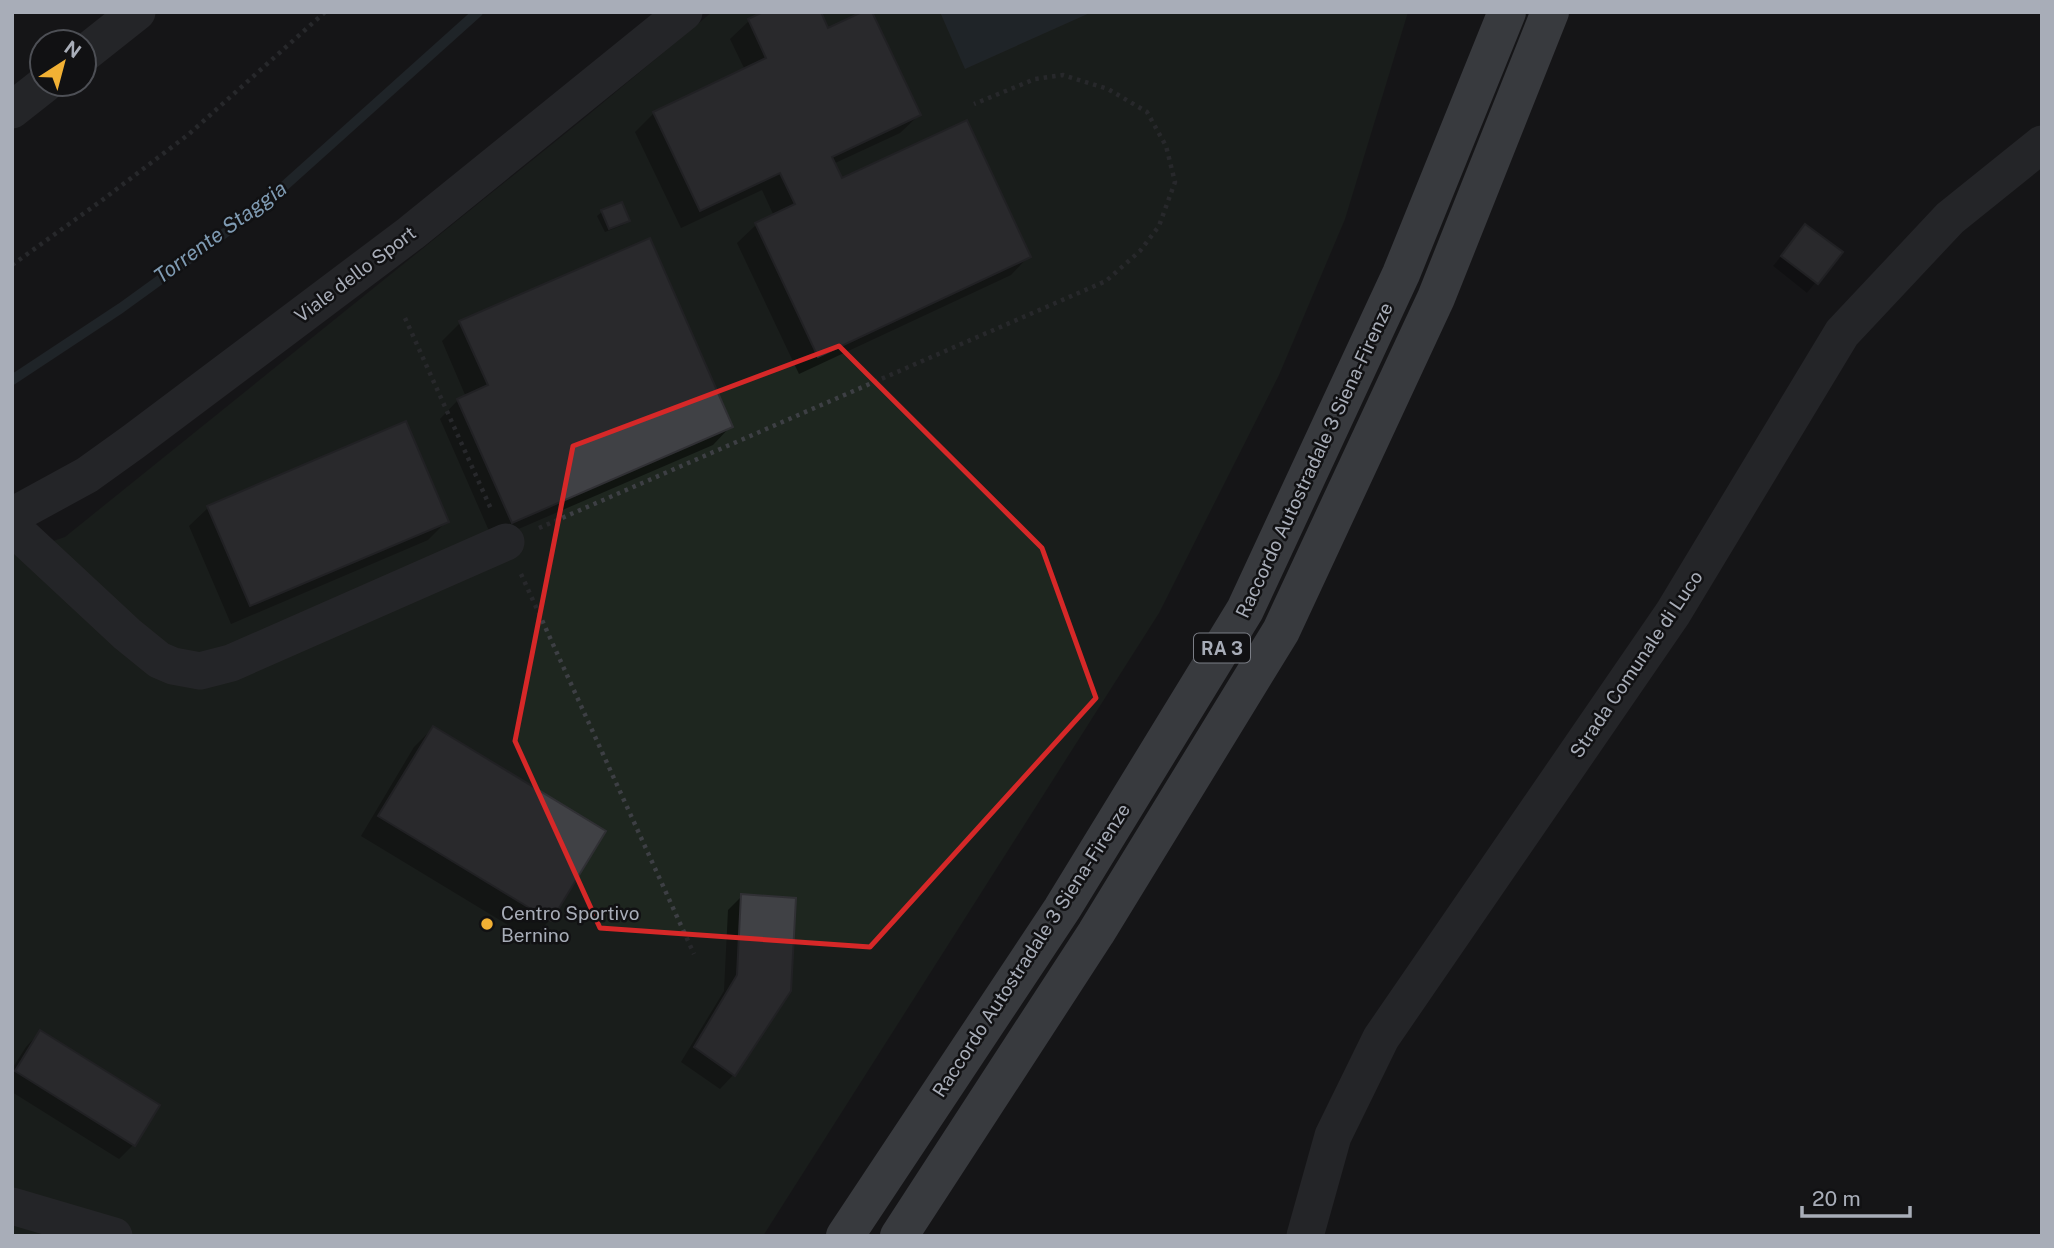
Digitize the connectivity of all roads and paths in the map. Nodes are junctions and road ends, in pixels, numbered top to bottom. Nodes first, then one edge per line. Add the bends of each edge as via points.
1 (137, 12) edge
2 (325, 12) edge
3 (684, 12) edge
4 (1507, 12) edge
5 (1550, 12) edge
6 (98, 43) edge
7 (28, 97) edge
8 (974, 104) dead end
9 (12, 110) edge
10 (2042, 144) edge
11 (12, 265) edge
12 (405, 318) dead end
13 (12, 516) edge
14 (12, 527) edge
15 (506, 542) junction
16 (694, 954) dead end
17 (12, 1206) edge
18 (114, 1236) edge
19 (845, 1236) edge
20 (899, 1236) edge
21 (1305, 1236) edge

1 - 6 street
2 - 11 path via 189,134
3 - 13 street, Viale dello Sport via 421,225 133,442 87,475
4 - 19 highway, Raccordo Autostradale 3 Siena-Firenze / RA 3 via 1401,274 1245,610 1062,909
5 - 20 highway, RA 3 via 1436,298 1281,631 1096,933
7 - 9 street
8 - 15 path via 1035,79 1063,75 1108,89 1147,113 1166,146 1175,181 1159,226 1140,251 1107,281
10 - 21 street, Strada Comunale di Luco via 1950,218 1842,332 1673,613 1381,1038 1333,1136
12 - 15 path
14 - 15 street via 145,649 173,666 200,671 232,663
15 - 16 path
17 - 18 street

